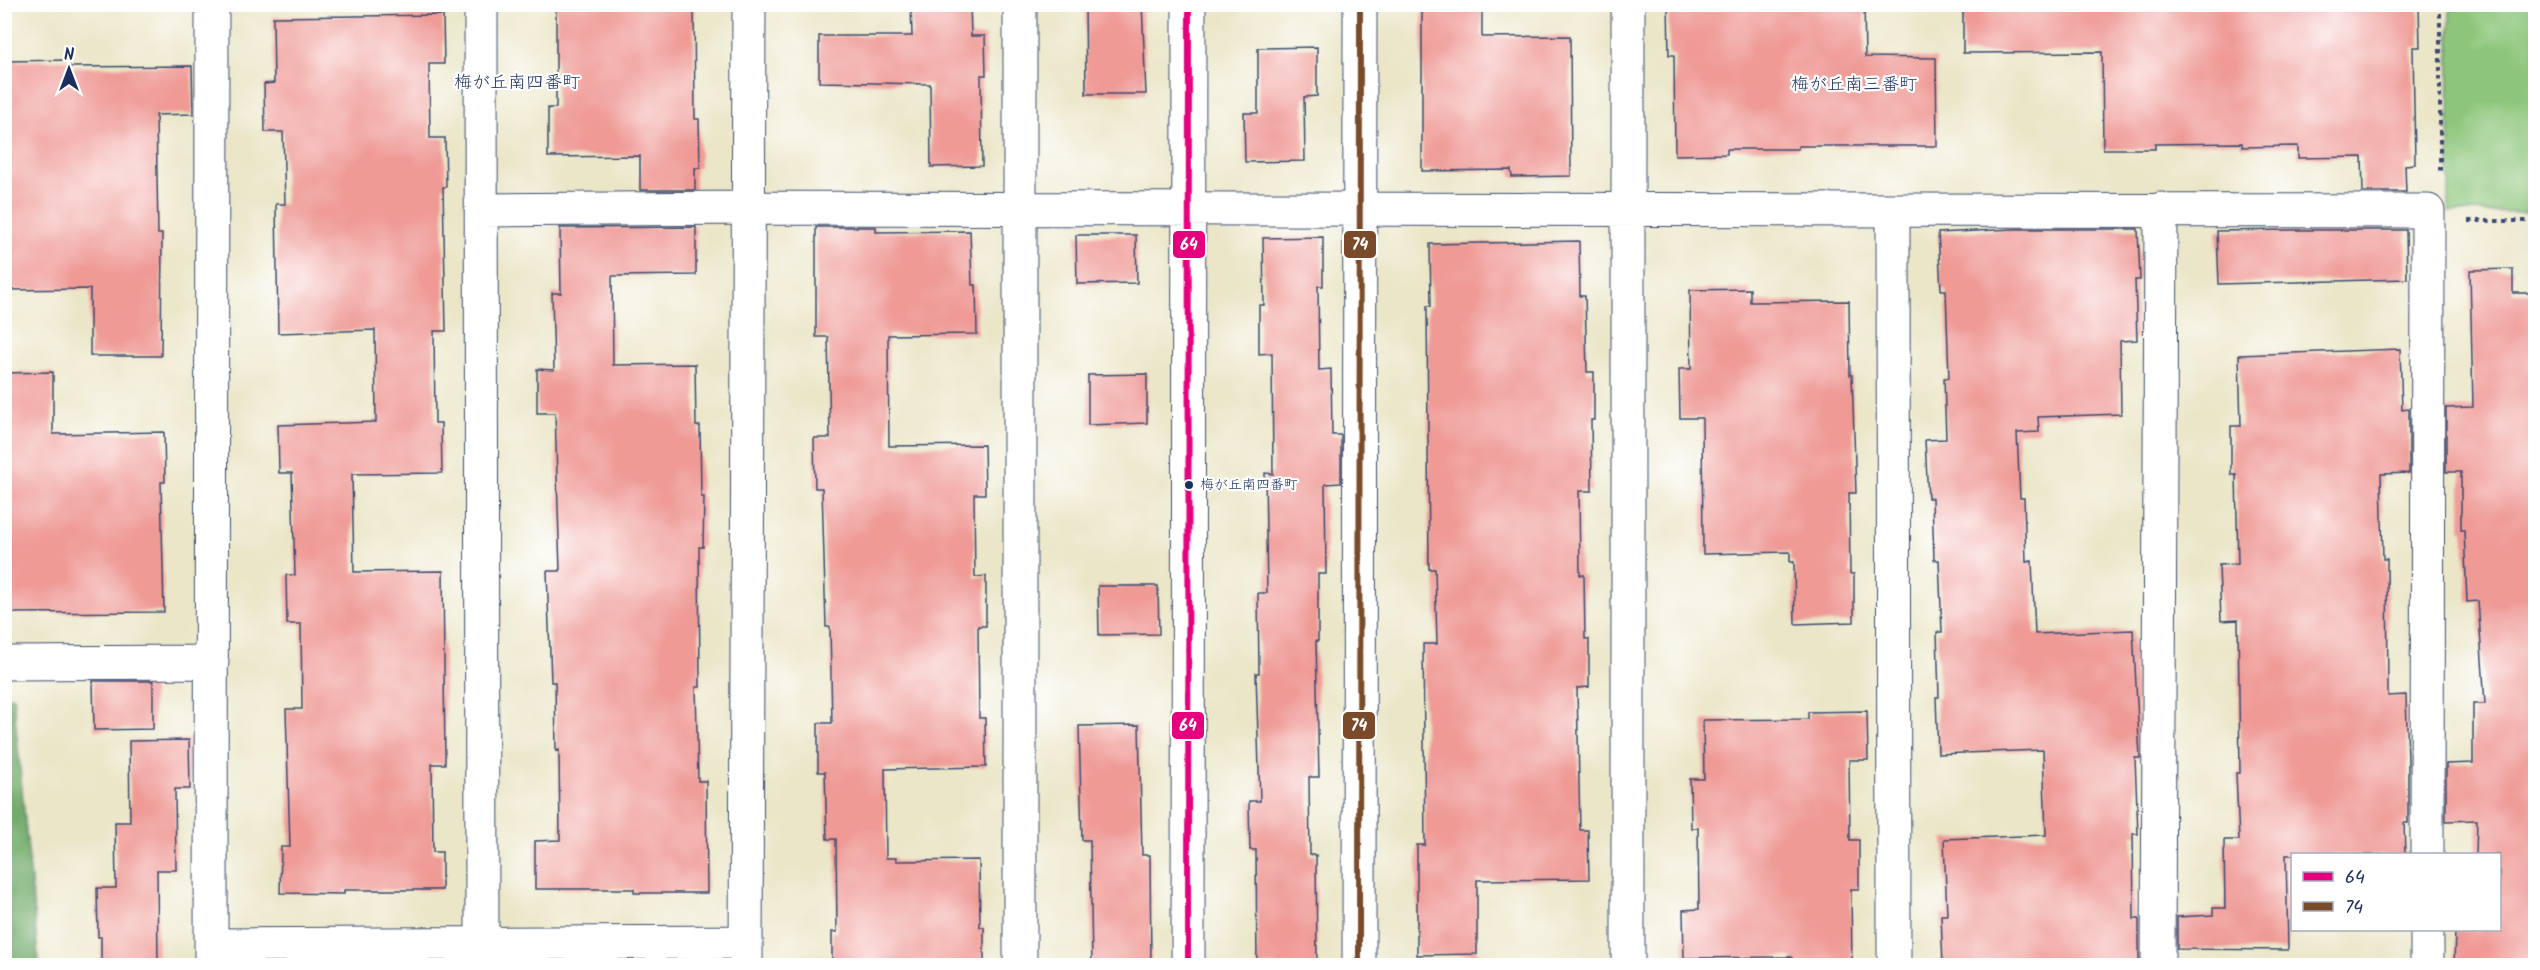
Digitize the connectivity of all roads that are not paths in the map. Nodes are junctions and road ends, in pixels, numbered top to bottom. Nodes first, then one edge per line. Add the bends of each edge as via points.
1 (212, 4) edge
2 (481, 4) edge
3 (749, 4) edge
4 (1020, 4) edge
5 (1189, 4) edge
6 (1360, 4) edge
7 (1628, 4) edge
8 (749, 208) junction
9 (2161, 209) junction
10 (481, 210) junction
11 (1019, 210) junction
12 (1189, 210) junction
13 (1360, 210) junction
14 (1893, 210) junction
15 (1627, 211) junction
16 (212, 662) junction
17 (4, 663) edge
18 (2427, 853) edge
19 (2427, 931) edge
20 (482, 954) edge
21 (746, 954) edge
22 (211, 955) edge
23 (1020, 966) edge
24 (1188, 966) edge
25 (1359, 966) edge
26 (1628, 966) edge
27 (1894, 966) edge
28 (2158, 966) edge
29 (2427, 966) edge

1 - 16 street
2 - 10 street
3 - 8 street
4 - 11 street
5 - 12 street
6 - 13 street
7 - 15 street
8 - 10 street
8 - 11 street
8 - 21 street
9 - 14 street
9 - 18 street via 2428,216
9 - 28 street
10 - 20 street
11 - 12 street
11 - 23 street
12 - 13 street
12 - 24 street
13 - 15 street
13 - 25 street
14 - 15 street
14 - 27 street
15 - 26 street
16 - 17 street
16 - 22 street
19 - 29 street
20 - 21 street
20 - 22 street

